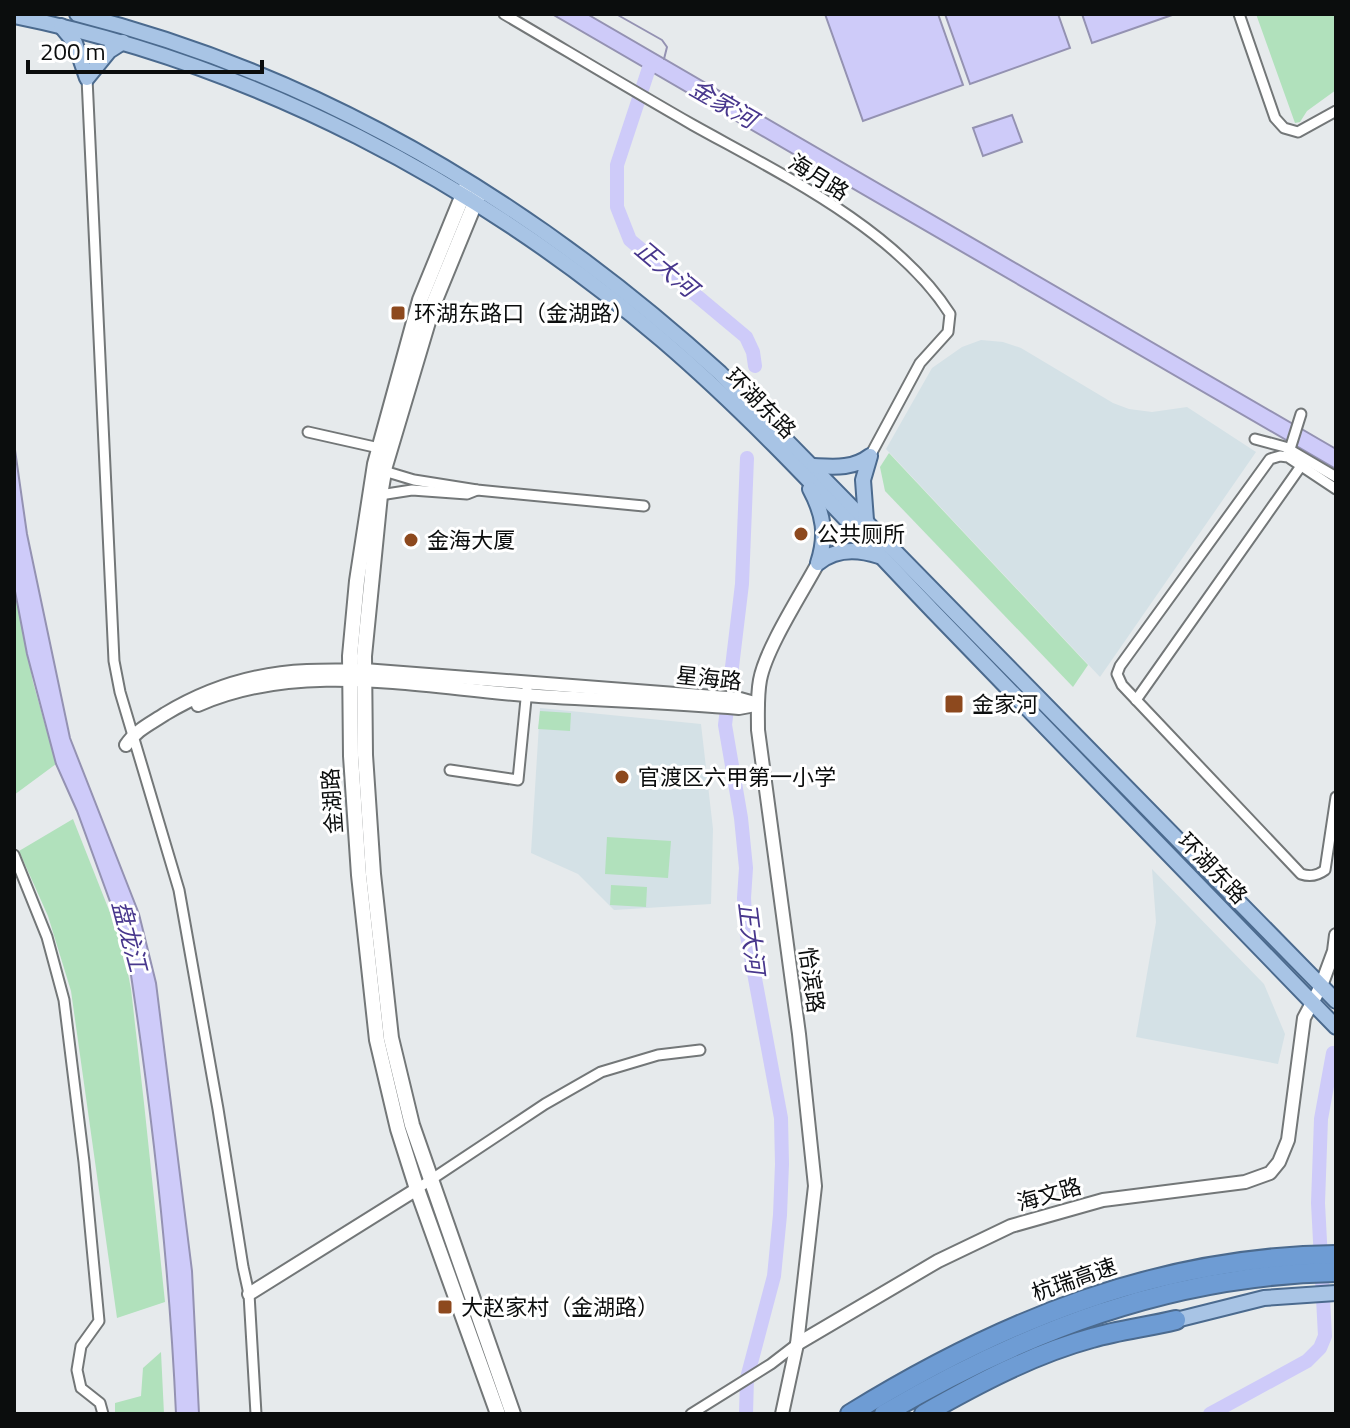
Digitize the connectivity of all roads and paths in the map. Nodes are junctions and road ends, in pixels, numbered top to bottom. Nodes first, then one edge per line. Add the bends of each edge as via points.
1 (77, 14) edge
2 (504, 14) edge
3 (1239, 14) edge
4 (14, 16) edge
5 (61, 26) junction
6 (123, 42) junction
7 (87, 78) junction
8 (1336, 111) edge
9 (472, 192) junction
10 (1299, 418) dead end
11 (308, 432) dead end
12 (1255, 439) dead end
13 (1291, 446) junction
14 (379, 448) junction
15 (870, 456) junction
16 (1301, 466) junction
17 (384, 471) junction
18 (809, 472) junction
19 (1336, 477) edge
20 (1336, 489) edge
21 (477, 490) junction
22 (380, 495) junction
23 (644, 506) dead end
24 (866, 520) junction
25 (881, 557) junction
26 (818, 563) junction
27 (357, 676) junction
28 (526, 690) junction
29 (1136, 700) junction
30 (758, 704) junction
31 (135, 737) junction
32 (450, 770) dead end
33 (1336, 797) edge
34 (14, 855) edge
35 (1336, 935) edge
36 (1321, 986) junction
37 (1336, 1001) edge
38 (1312, 1002) junction
39 (1336, 1027) edge
40 (700, 1050) dead end
41 (430, 1180) junction
42 (417, 1189) junction
43 (1336, 1255) edge
44 (1336, 1272) edge
45 (1335, 1293) edge
46 (249, 1294) junction
47 (1176, 1320) joint
48 (797, 1344) junction
49 (103, 1414) edge
50 (256, 1414) edge
51 (498, 1414) edge
52 (513, 1414) edge
53 (691, 1414) edge
54 (782, 1414) edge
55 (850, 1414) edge
56 (884, 1414) edge
57 (924, 1414) edge

1 - 9 main road, 环湖东路 via 218,59 315,99 379,130
2 - 15 street, 海月路 via 843,212 922,279 950,314 948,332 920,363
3 - 8 street via 1279,123 1298,132
4 - 5 main road, 环湖东路
5 - 6 main road, 环湖东路
5 - 7 main road via 75,43
6 - 7 main road
6 - 9 main road, 环湖东路 via 215,73
7 - 31 street via 111,624 120,692
9 - 14 main road, 金湖路 via 420,300
9 - 17 main road, 金湖路
9 - 18 main road, 环湖东路 via 663,340
10 - 13 street
11 - 14 street
12 - 13 street
13 - 19 street
14 - 27 main road, 金湖路 via 357,581
15 - 18 main road via 861,463
15 - 24 main road via 863,480
16 - 20 street
16 - 29 street
16 - 29 street via 1280,456 1263,465 1120,666 1119,680
17 - 21 street
17 - 22 main road, 金湖路
18 - 24 main road, 环湖东路
18 - 25 main road, 环湖东路
18 - 26 main road via 824,525
21 - 22 street
21 - 23 street
22 - 27 main road, 金湖路
24 - 36 main road, 环湖东路
25 - 26 main road via 839,552
25 - 38 main road, 环湖东路
26 - 30 street, 怡滨路 via 769,656
27 - 28 street, 星海路
27 - 31 street, 星海路 via 294,672 233,683 201,694
27 - 41 main road, 金湖路 via 391,1038
27 - 42 main road, 金湖路 via 351,756 377,1040
28 - 30 street, 星海路
28 - 32 street via 518,780
29 - 33 street via 1301,874 1325,870
30 - 48 street, 怡滨路 via 814,1157
31 - 46 street via 183,909
34 - 49 street via 47,937 64,1000 99,1321 81,1346 77,1370 81,1388 100,1403
35 - 36 street, 海文路
36 - 37 main road, 环湖东路
36 - 38 street, 海文路
38 - 39 main road, 环湖东路
38 - 48 street, 海文路 via 1304,1018 1288,1140 1270,1173 1245,1182 1103,1200 1011,1226 938,1261
40 - 41 street via 658,1055 601,1072
41 - 42 street
41 - 52 main road, 金湖路
42 - 46 street
42 - 51 main road, 金湖路
43 - 55 highway, 杭瑞高速 via 1222,1264 1111,1289 975,1345
44 - 56 highway, 杭瑞高速 via 1215,1283 1117,1306 1005,1350
45 - 47 main road via 1264,1298
46 - 50 street
47 - 57 highway via 1062,1347
48 - 53 street, 海文路
48 - 54 street, 怡滨路

